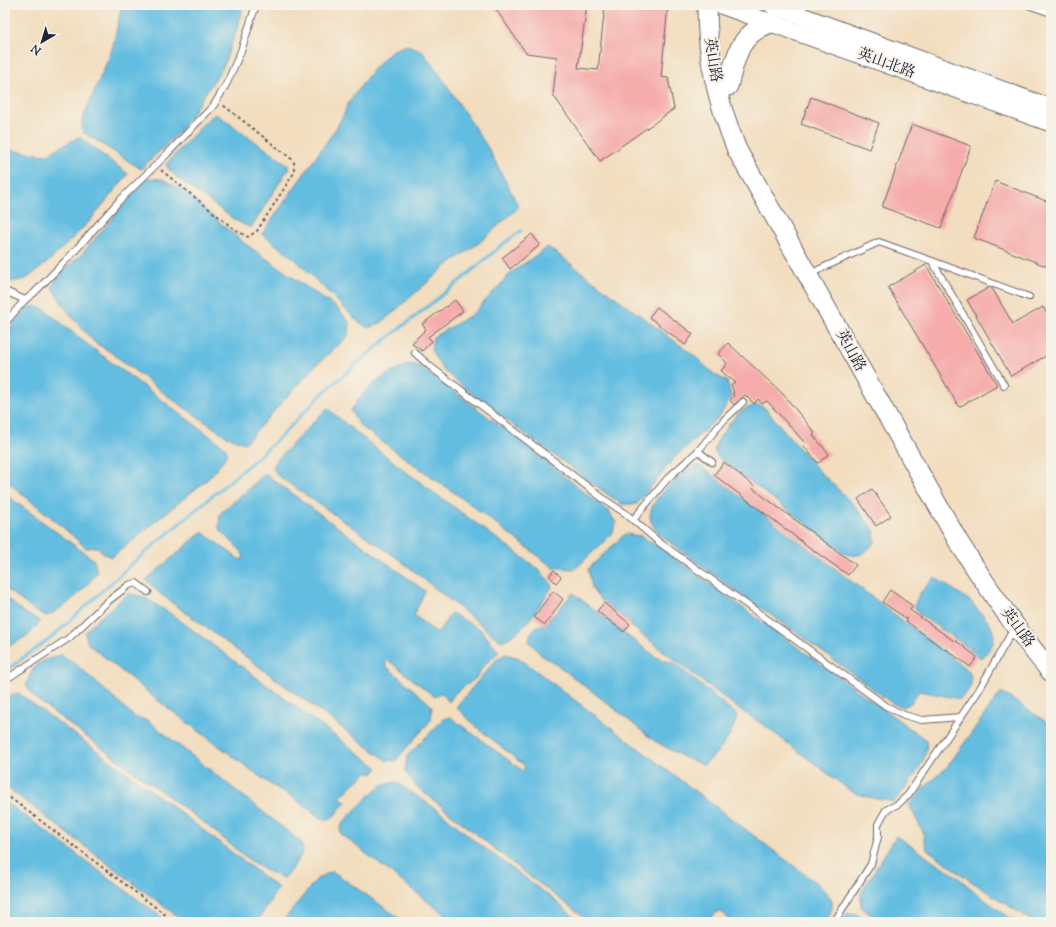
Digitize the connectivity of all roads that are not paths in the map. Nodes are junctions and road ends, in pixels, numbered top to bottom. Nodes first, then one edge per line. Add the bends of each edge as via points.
1 (256, 5) edge
2 (707, 5) edge
3 (720, 5) edge
4 (1028, 5) edge
5 (774, 10) edge
6 (1051, 13) edge
7 (728, 86) junction
8 (1051, 108) edge
9 (1051, 123) edge
10 (932, 261) junction
11 (818, 270) junction
12 (5, 291) edge
13 (1029, 297) dead end
14 (25, 300) junction
15 (5, 323) edge
16 (415, 353) dead end
17 (1004, 385) dead end
18 (744, 402) dead end
19 (698, 452) junction
20 (712, 462) dead end
21 (633, 520) junction
22 (148, 592) dead end
23 (1015, 627) junction
24 (1051, 654) edge
25 (1051, 672) edge
26 (5, 680) edge
27 (961, 717) junction
28 (834, 922) edge

1 - 14 lane via 241,51 217,100 191,130 119,201 73,253
2 - 23 main road, 英山路 via 710,58 716,89 737,150 954,535
3 - 5 main road, 英山北路
3 - 7 main road, 英山路 via 719,26
4 - 6 lane
5 - 7 main road via 763,26 747,37 741,45
5 - 8 main road, 英山北路
5 - 9 main road, 英山北路
7 - 11 main road, 英山路 via 736,116 748,145
10 - 11 lane via 879,242
10 - 13 lane
10 - 17 lane
11 - 24 main road, 英山路 via 968,535 1008,596
12 - 14 lane
14 - 15 lane
16 - 21 lane
18 - 19 lane via 724,420
19 - 20 lane
19 - 21 lane via 668,478
21 - 27 lane via 660,543 886,706 922,720
22 - 26 lane via 136,583 129,585 69,638
23 - 25 main road, 英山路
23 - 27 lane
27 - 28 lane via 908,795 886,810 878,824 878,837 871,864

